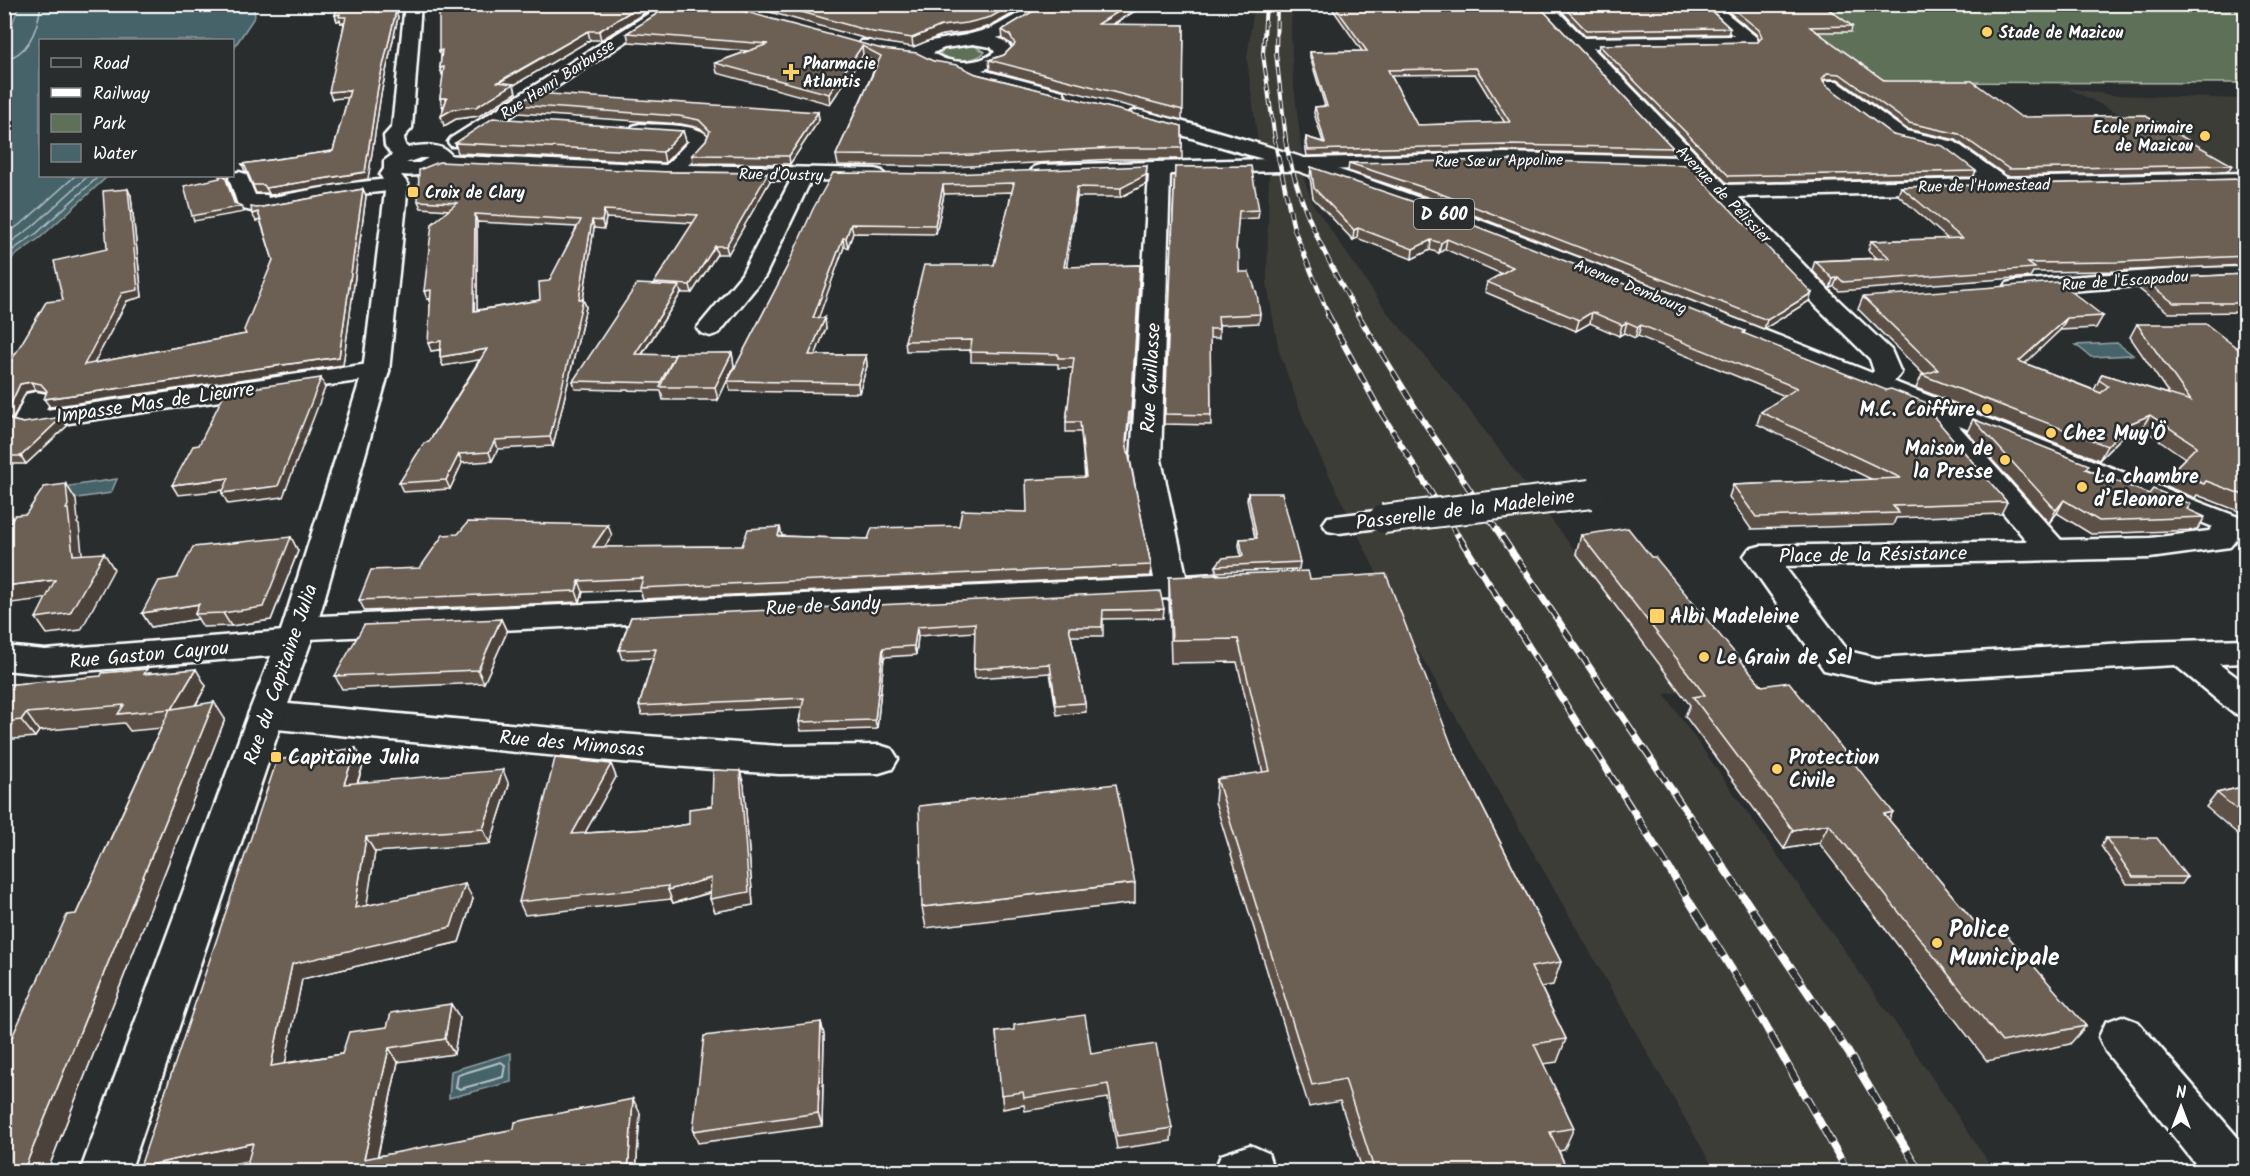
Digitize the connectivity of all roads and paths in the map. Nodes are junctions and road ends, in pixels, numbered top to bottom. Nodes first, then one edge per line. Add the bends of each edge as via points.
1 (413, 4) edge
2 (676, 4) edge
3 (1049, 4) edge
4 (1542, 4) edge
5 (1718, 14) edge
6 (997, 38) junction
7 (1578, 43) junction
8 (862, 44) edge
9 (927, 51) junction
10 (990, 62) junction
11 (960, 66) junction
12 (1003, 80) junction
13 (1831, 85) edge
14 (1071, 98) edge
15 (1117, 111) edge
16 (494, 120) junction
17 (524, 122) edge
18 (624, 129) edge
19 (438, 157) junction
20 (1303, 164) junction
21 (1696, 164) junction
22 (406, 165) junction
23 (1160, 167) junction
24 (671, 171) junction
25 (1022, 172) edge
26 (804, 174) junction
27 (894, 175) edge
28 (239, 178) dead end
29 (2246, 179) edge
30 (2000, 184) junction
31 (1722, 191) junction
32 (2246, 274) edge
33 (1989, 290) edge
34 (1858, 299) dead end
35 (1826, 302) junction
36 (710, 328) dead end
37 (376, 371) junction
38 (1874, 383) junction
39 (36, 400) dead end
40 (1939, 409) junction
41 (1591, 494) dead end
42 (1339, 524) dead end
43 (2238, 528) edge
44 (2052, 550) junction
45 (1242, 584) edge
46 (1172, 587) junction
47 (296, 635) junction
48 (2246, 651) edge
49 (2184, 654) junction
50 (4, 658) edge
51 (2246, 704) edge
52 (266, 715) junction
53 (879, 759) dead end
54 (2122, 1037) dead end
55 (105, 1172) edge
56 (2234, 1172) edge

1 - 22 street, Rue du Capitaine Julia via 402,128 394,136 394,146
2 - 16 street, Rue Henri Barbusse
3 - 6 street
4 - 7 street, Avenue de Pélissier
5 - 7 street via 1750,41
6 - 9 street via 954,40
6 - 10 street via 1004,52
7 - 21 street, Avenue de Pélissier
8 - 9 street via 884,51
9 - 11 street via 930,61
10 - 11 street
10 - 12 street via 989,72
11 - 12 street via 983,77
12 - 14 street
13 - 30 street via 1899,135 1948,146
15 - 20 street, Avenue Dembourg / D 600
16 - 17 street
16 - 19 street, Rue Henri Barbusse
18 - 24 street via 681,132 700,138
19 - 22 street
19 - 24 street, Rue d'Oustry
20 - 21 street, Rue Sœur Appoline via 1505,159
20 - 23 street
20 - 38 street, Avenue Dembourg / D 600 via 1566,261
21 - 31 street, Avenue de Pélissier
22 - 28 street via 304,190 260,206 259,201 247,203
22 - 37 street, Rue du Capitaine Julia
23 - 25 street
23 - 46 street, Rue Guillasse via 1146,459
24 - 26 street, Rue d'Oustry
26 - 27 street, Rue d'Oustry
26 - 36 street via 753,276
29 - 30 street, Rue de l'Homestead
30 - 31 street, Rue de l'Homestead
31 - 35 street, Avenue de Pélissier
32 - 33 street, Rue de l'Escapadou
34 - 35 street
35 - 38 street, Avenue de Pélissier via 1882,356 1888,373
37 - 39 street, Impasse Mas de Lieurre via 28,421
37 - 47 street, Rue du Capitaine Julia
38 - 40 street, Avenue Dembourg / D 600
40 - 43 street, Avenue Dembourg / D 600
40 - 44 street via 1944,427
41 - 42 street, Passerelle de la Madeleine, bridge
43 - 44 street, Place de la Résistance via 2219,540 2150,548
44 - 49 street, Place de la Résistance via 1760,556 1836,661 1877,670
45 - 46 street, Rue de Sandy
46 - 47 street, Rue de Sandy
47 - 50 street, Rue Gaston Cayrou via 45,662
47 - 52 street, Rue du Capitaine Julia
48 - 49 street, Place de la Résistance
49 - 51 street
52 - 53 street, Rue des Mimosas via 779,760
52 - 55 street, Rue du Capitaine Julia
54 - 56 street

